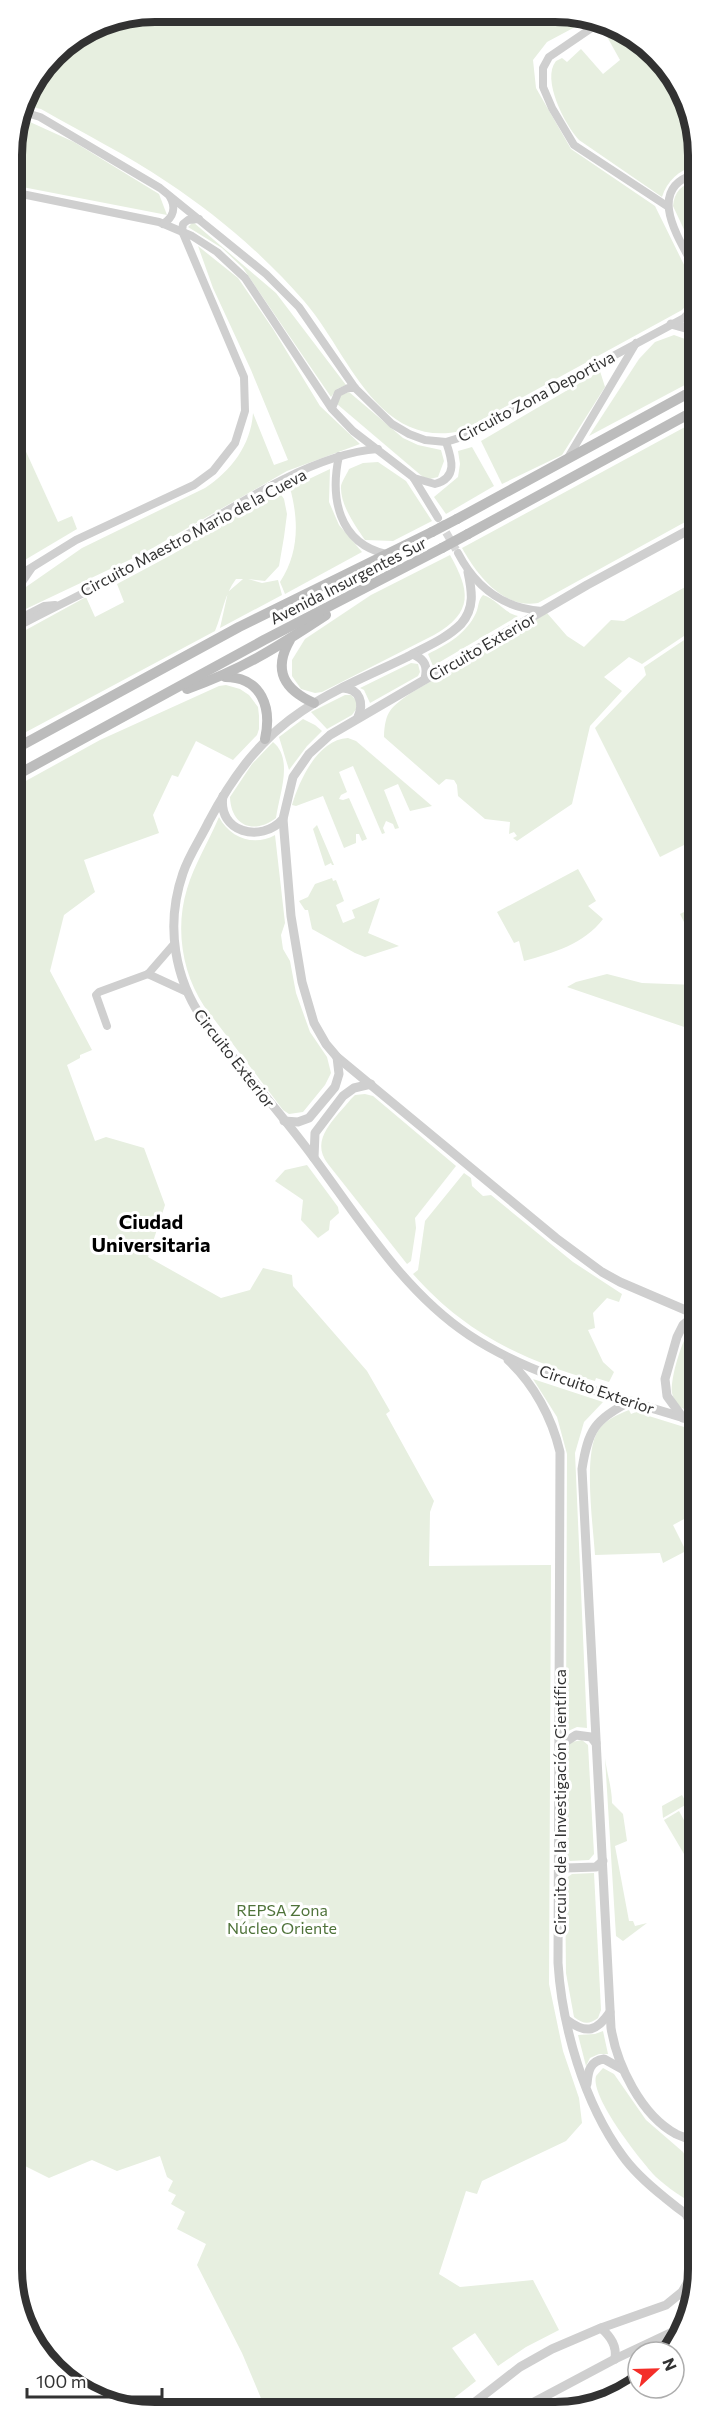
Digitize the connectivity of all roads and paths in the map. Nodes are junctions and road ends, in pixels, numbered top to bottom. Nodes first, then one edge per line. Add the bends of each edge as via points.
1 (591, 28) edge
2 (30, 114) edge
3 (688, 178) edge
4 (23, 194) edge
5 (170, 196) junction
6 (667, 206) junction
7 (200, 220) junction
8 (163, 224) junction
9 (182, 231) junction
10 (688, 255) edge
11 (688, 314) edge
12 (671, 324) junction
13 (688, 329) edge
14 (637, 341) junction
15 (355, 388) junction
16 (688, 393) edge
17 (332, 408) junction
18 (688, 414) edge
19 (446, 442) junction
20 (378, 449) junction
21 (339, 456) junction
22 (567, 459) junction
23 (413, 477) junction
24 (438, 518) tunnel mouth
25 (688, 531) edge
26 (458, 553) tunnel mouth
27 (388, 554) junction
28 (33, 566) junction
29 (468, 572) junction
30 (23, 573) edge
31 (23, 581) edge
32 (357, 594) junction
33 (59, 604) junction
34 (542, 611) junction
35 (23, 617) edge
36 (23, 624) edge
37 (291, 640) junction
38 (413, 654) junction
39 (222, 677) junction
40 (425, 679) junction
41 (343, 688) junction
42 (158, 699) junction
43 (314, 703) junction
44 (358, 717) junction
45 (265, 739) junction
46 (23, 745) edge
47 (23, 772) edge
48 (223, 794) junction
49 (283, 819) junction
50 (174, 944) junction
51 (148, 974) junction
52 (187, 993) junction
53 (107, 1026) dead end
54 (337, 1057) junction
55 (371, 1084) junction
56 (284, 1121) junction
57 (314, 1158) junction
58 (687, 1311) edge
59 (687, 1322) edge
60 (502, 1354) junction
61 (631, 1401) junction
62 (683, 1418) junction
63 (687, 1419) edge
64 (596, 1743) junction
65 (559, 1746) junction
66 (603, 1861) junction
67 (559, 1862) junction
68 (610, 2012) junction
69 (567, 2020) junction
70 (622, 2069) junction
71 (588, 2092) junction
72 (687, 2138) edge
73 (687, 2216) edge
74 (686, 2285) edge
75 (601, 2328) junction
76 (670, 2333) edge
77 (615, 2360) junction
78 (475, 2402) edge
79 (534, 2402) edge

1 - 6 street via 549,57 543,68 543,87 574,145
2 - 5 street, Circuito Zona Deportiva via 92,146
3 - 6 street via 678,183
4 - 8 street
5 - 7 street, Circuito Zona Deportiva
5 - 8 street via 174,209
6 - 10 street
7 - 9 street via 188,220
7 - 15 street, Circuito Zona Deportiva via 286,292
8 - 9 street
9 - 17 street via 217,252 245,278
9 - 28 street via 240,364 246,388 243,422 228,453 194,485 86,534
11 - 12 street, Circuito Zona Deportiva
12 - 13 street
12 - 14 street, Circuito Zona Deportiva
14 - 19 street, Circuito Zona Deportiva via 462,437
14 - 22 street
15 - 17 street via 338,393
15 - 19 street, Circuito Zona Deportiva via 400,429 418,438
16 - 22 main road, Avenida Insurgentes Sur
17 - 20 street via 353,431
18 - 32 main road, Avenida Insurgentes Sur, bridge
19 - 23 street via 453,462 447,478 435,484
20 - 21 street, Circuito Maestro Mario de la Cueva
20 - 23 street
21 - 27 street via 336,500 344,525 371,551
21 - 33 street, Circuito Maestro Mario de la Cueva via 266,489 144,561
22 - 27 main road, Avenida Insurgentes Sur, bridge
23 - 24 street
25 - 34 street, Circuito Exterior
26 - 29 street, Circuito Exterior
27 - 46 main road, Avenida Insurgentes Sur via 239,627
28 - 30 street
28 - 31 street
29 - 34 street, Circuito Exterior via 509,605
29 - 38 street, Circuito Exterior via 470,608 461,623 441,640
32 - 37 main road
32 - 42 main road, Avenida Insurgentes Sur
33 - 35 street via 44,606
33 - 36 street, Circuito Maestro Mario de la Cueva
34 - 40 street, Circuito Exterior
37 - 39 main road
37 - 43 main road via 283,659 285,681 297,696
38 - 40 street via 423,659 427,668
38 - 41 street, Circuito Exterior
39 - 42 main road
39 - 45 main road via 247,682 262,696 268,710
40 - 44 street, Circuito Exterior
41 - 43 street, Circuito Exterior
41 - 44 street via 351,689 359,697
42 - 47 main road, Avenida Insurgentes Sur
43 - 45 street, Circuito Exterior
44 - 49 street, Circuito Exterior via 330,735 301,764 288,791
45 - 48 street, Circuito Exterior
48 - 49 street via 222,806 227,817 240,830 265,832
48 - 50 street, Circuito Exterior via 183,871 175,908
49 - 54 street, Circuito Exterior via 289,898 302,982 314,1023
50 - 51 street
50 - 52 street, Circuito Exterior
51 - 52 street
51 - 53 street via 96,995
52 - 56 street, Circuito Exterior via 206,1024
54 - 55 street, Circuito Exterior
54 - 56 street via 339,1074 335,1087 309,1118
55 - 57 street via 354,1088 343,1096 315,1133
55 - 58 street, Circuito Exterior via 555,1238 602,1272
56 - 57 street, Circuito Exterior
57 - 60 street, Circuito Exterior via 396,1266 436,1310
59 - 62 street via 677,1336 665,1379 667,1396
60 - 61 street, Circuito Exterior
60 - 65 street, Circuito de la Investigación Científica via 534,1391 556,1434 560,1452
61 - 62 street, Circuito Exterior
61 - 64 street, Circuito de la Investigación Científica via 611,1411 592,1430 582,1469
62 - 63 street, Circuito Exterior
64 - 65 street via 585,1734
64 - 66 street, Circuito de la Investigación Científica
65 - 67 street, Circuito de la Investigación Científica
66 - 67 street via 596,1867 566,1868
66 - 68 street, Circuito de la Investigación Científica
67 - 69 street, Circuito de la Investigación Científica via 558,1963
68 - 69 street via 594,2029 578,2028
68 - 70 street, Circuito de la Investigación Científica via 613,2042
69 - 71 street, Circuito de la Investigación Científica
70 - 71 street via 604,2059 592,2064
70 - 72 street, Circuito de la Investigación Científica via 661,2122
71 - 73 street, Circuito de la Investigación Científica via 622,2156
74 - 75 street via 666,2305
75 - 77 street via 615,2346
75 - 78 street via 520,2367
76 - 77 street
77 - 79 street

